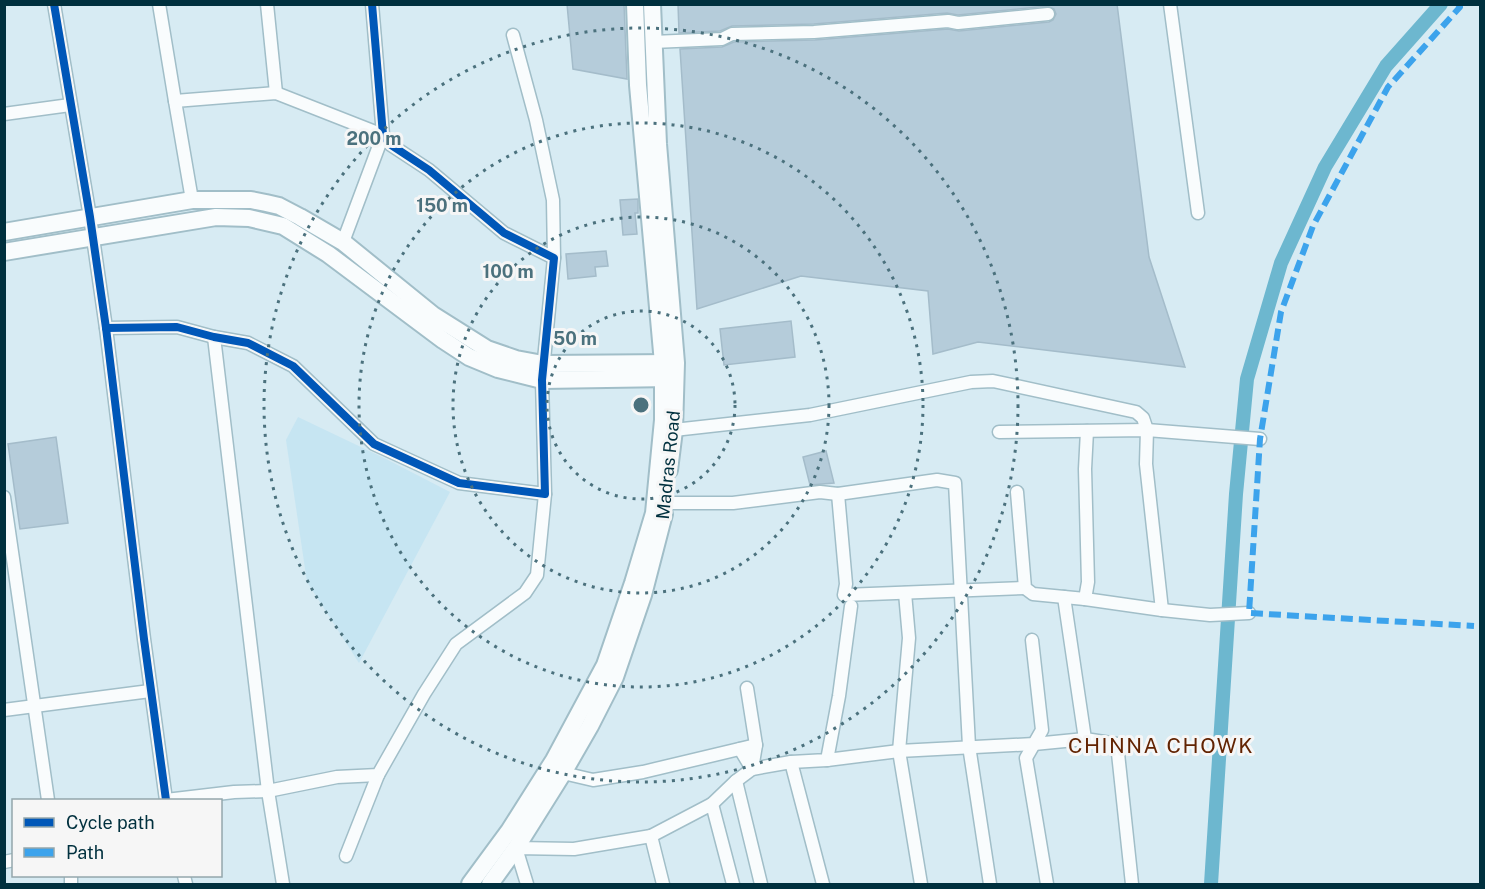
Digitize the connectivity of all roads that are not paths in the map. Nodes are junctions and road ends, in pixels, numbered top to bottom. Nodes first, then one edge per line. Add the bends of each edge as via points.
1 (54, 4) edge
2 (159, 4) edge
3 (267, 4) edge
4 (372, 4) edge
5 (635, 4) edge
6 (652, 4) edge
7 (1170, 4) edge
8 (1048, 14) dead end
9 (513, 35) dead end
10 (653, 42) junction
11 (276, 93) junction
12 (175, 101) junction
13 (70, 105) junction
14 (4, 114) edge
15 (383, 135) junction
16 (192, 200) junction
17 (1198, 213) dead end
18 (90, 217) junction
19 (4, 232) edge
20 (93, 237) junction
21 (343, 242) junction
22 (4, 252) edge
23 (554, 258) junction
24 (106, 328) junction
25 (214, 337) junction
26 (669, 370) junction
27 (543, 372) junction
28 (674, 430) junction
29 (1147, 430) junction
30 (1087, 431) junction
31 (999, 432) dead end
32 (1260, 439) dead end
33 (1017, 492) dead end
34 (545, 494) junction
35 (838, 494) junction
36 (4, 497) edge
37 (665, 503) junction
38 (7, 534) edge
39 (1025, 588) junction
40 (960, 591) junction
41 (905, 593) junction
42 (1064, 597) junction
43 (1085, 599) junction
44 (851, 606) dead end
45 (1162, 610) junction
46 (1249, 613) dead end
47 (1032, 640) dead end
48 (747, 688) dead end
49 (150, 691) junction
50 (35, 706) junction
51 (4, 710) edge
52 (1085, 739) junction
53 (1034, 744) junction
54 (756, 745) junction
55 (969, 746) junction
56 (740, 749) junction
57 (900, 750) junction
58 (827, 760) junction
59 (791, 762) junction
60 (559, 767) junction
61 (752, 769) junction
62 (378, 775) junction
63 (736, 781) junction
64 (268, 791) junction
65 (48, 799) edge
66 (166, 799) edge
67 (174, 799) edge
68 (712, 804) junction
69 (651, 836) junction
70 (516, 848) junction
71 (346, 856) dead end
72 (283, 885) edge
73 (470, 885) edge
74 (490, 885) edge
75 (527, 885) edge
76 (663, 885) edge
77 (733, 885) edge
78 (761, 885) edge
79 (823, 885) edge
80 (921, 885) edge
81 (990, 885) edge
82 (1047, 885) edge
83 (1132, 885) edge

1 - 13 street
2 - 12 street
3 - 11 street
4 - 15 street
5 - 26 main road via 638,85
6 - 10 main road, Madras Road
7 - 17 street
8 - 10 street
9 - 23 street via 553,201
10 - 26 main road, Madras Road
11 - 12 street
11 - 15 street
12 - 16 street
13 - 14 street
13 - 18 street
15 - 21 street
15 - 23 street via 504,233
16 - 18 main road
16 - 21 main road via 266,202
18 - 19 main road
18 - 20 street
20 - 22 main road
20 - 24 street
20 - 27 main road via 216,217 249,218 283,226 328,254 469,357 498,369
21 - 27 main road via 460,333
23 - 27 street
24 - 25 street via 177,327
24 - 49 street
25 - 34 street via 248,342 292,366 374,444 459,483
25 - 64 street
26 - 27 main road
26 - 28 main road, Madras Road
26 - 60 main road via 654,513 605,665
27 - 34 street
28 - 29 street via 810,415 938,387 993,381 1137,412
28 - 37 main road, Madras Road
29 - 30 street
29 - 32 street
29 - 45 street via 1146,464
30 - 31 street
30 - 43 street
33 - 39 street
34 - 62 street via 537,574 525,592 456,644
35 - 37 street via 820,492 733,503
35 - 40 street via 937,480 955,483
35 - 41 street via 844,595
36 - 38 street
37 - 60 main road, Madras Road via 643,595 615,677 590,726
38 - 50 street
39 - 40 street
39 - 42 street via 1033,594
40 - 41 street
40 - 55 street
41 - 57 street via 909,638
42 - 43 street
42 - 52 street
43 - 45 street
44 - 58 street
45 - 46 street
47 - 53 street via 1042,730
48 - 54 street
49 - 50 street
49 - 66 street
50 - 51 street
50 - 65 street
52 - 53 street
52 - 83 street via 1117,744
53 - 55 street
53 - 82 street via 1026,758
54 - 56 street
54 - 61 street
55 - 57 street
55 - 81 street
56 - 60 street via 593,780
56 - 61 street
57 - 58 street
57 - 80 street
58 - 59 street
59 - 61 street
59 - 79 street
60 - 70 main road, Madras Road
60 - 73 main road
61 - 63 street
62 - 64 street via 337,777
62 - 71 street
63 - 68 street
63 - 78 street
64 - 67 street
64 - 72 street
68 - 69 street
68 - 77 street
69 - 70 street via 574,849
69 - 76 street
70 - 74 main road, Madras Road
70 - 75 street

